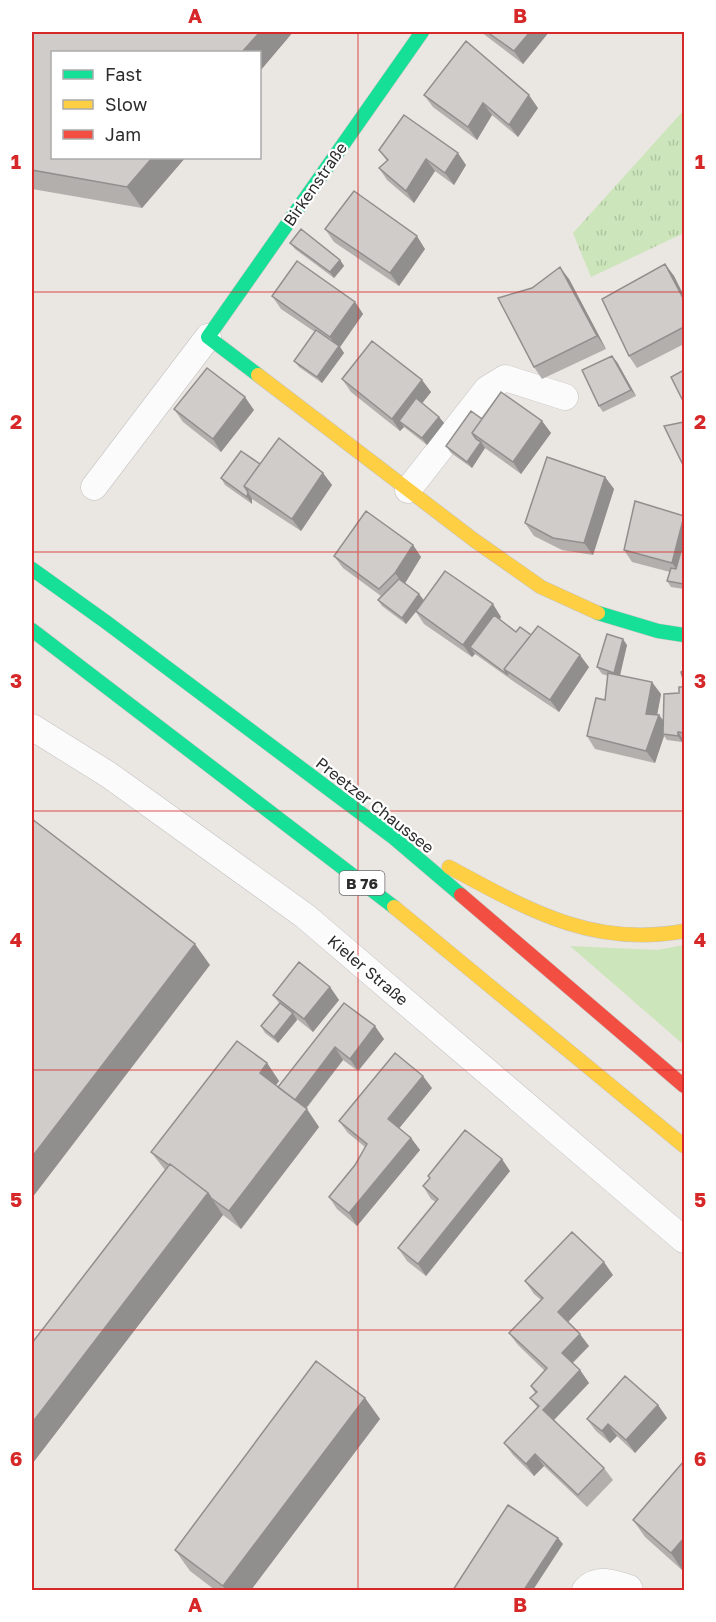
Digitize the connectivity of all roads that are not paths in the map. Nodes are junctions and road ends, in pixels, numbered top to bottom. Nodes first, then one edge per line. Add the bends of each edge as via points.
1 (422, 32) edge
2 (208, 337) junction
3 (565, 397) dead end
4 (94, 487) dead end
5 (408, 490) junction
6 (32, 568) edge
7 (32, 630) edge
8 (684, 635) edge
9 (32, 727) edge
10 (394, 838) junction
11 (684, 931) edge
12 (684, 1086) edge
13 (684, 1146) edge
14 (684, 1240) edge
15 (585, 1590) edge
16 (630, 1590) edge

1 - 2 main road, Birkenstraße
2 - 4 street, Birkenstraße
2 - 5 main road
3 - 5 street via 505,378 487,389
5 - 8 main road via 541,587 603,615
6 - 10 main road, Preetzer Chaussee
7 - 13 main road, B 76 via 407,917
9 - 14 street, Kieler Straße via 109,775 305,916
10 - 11 main road via 518,904 578,927 648,936
10 - 12 main road, Preetzer Chaussee
15 - 16 street via 599,1581 615,1582

